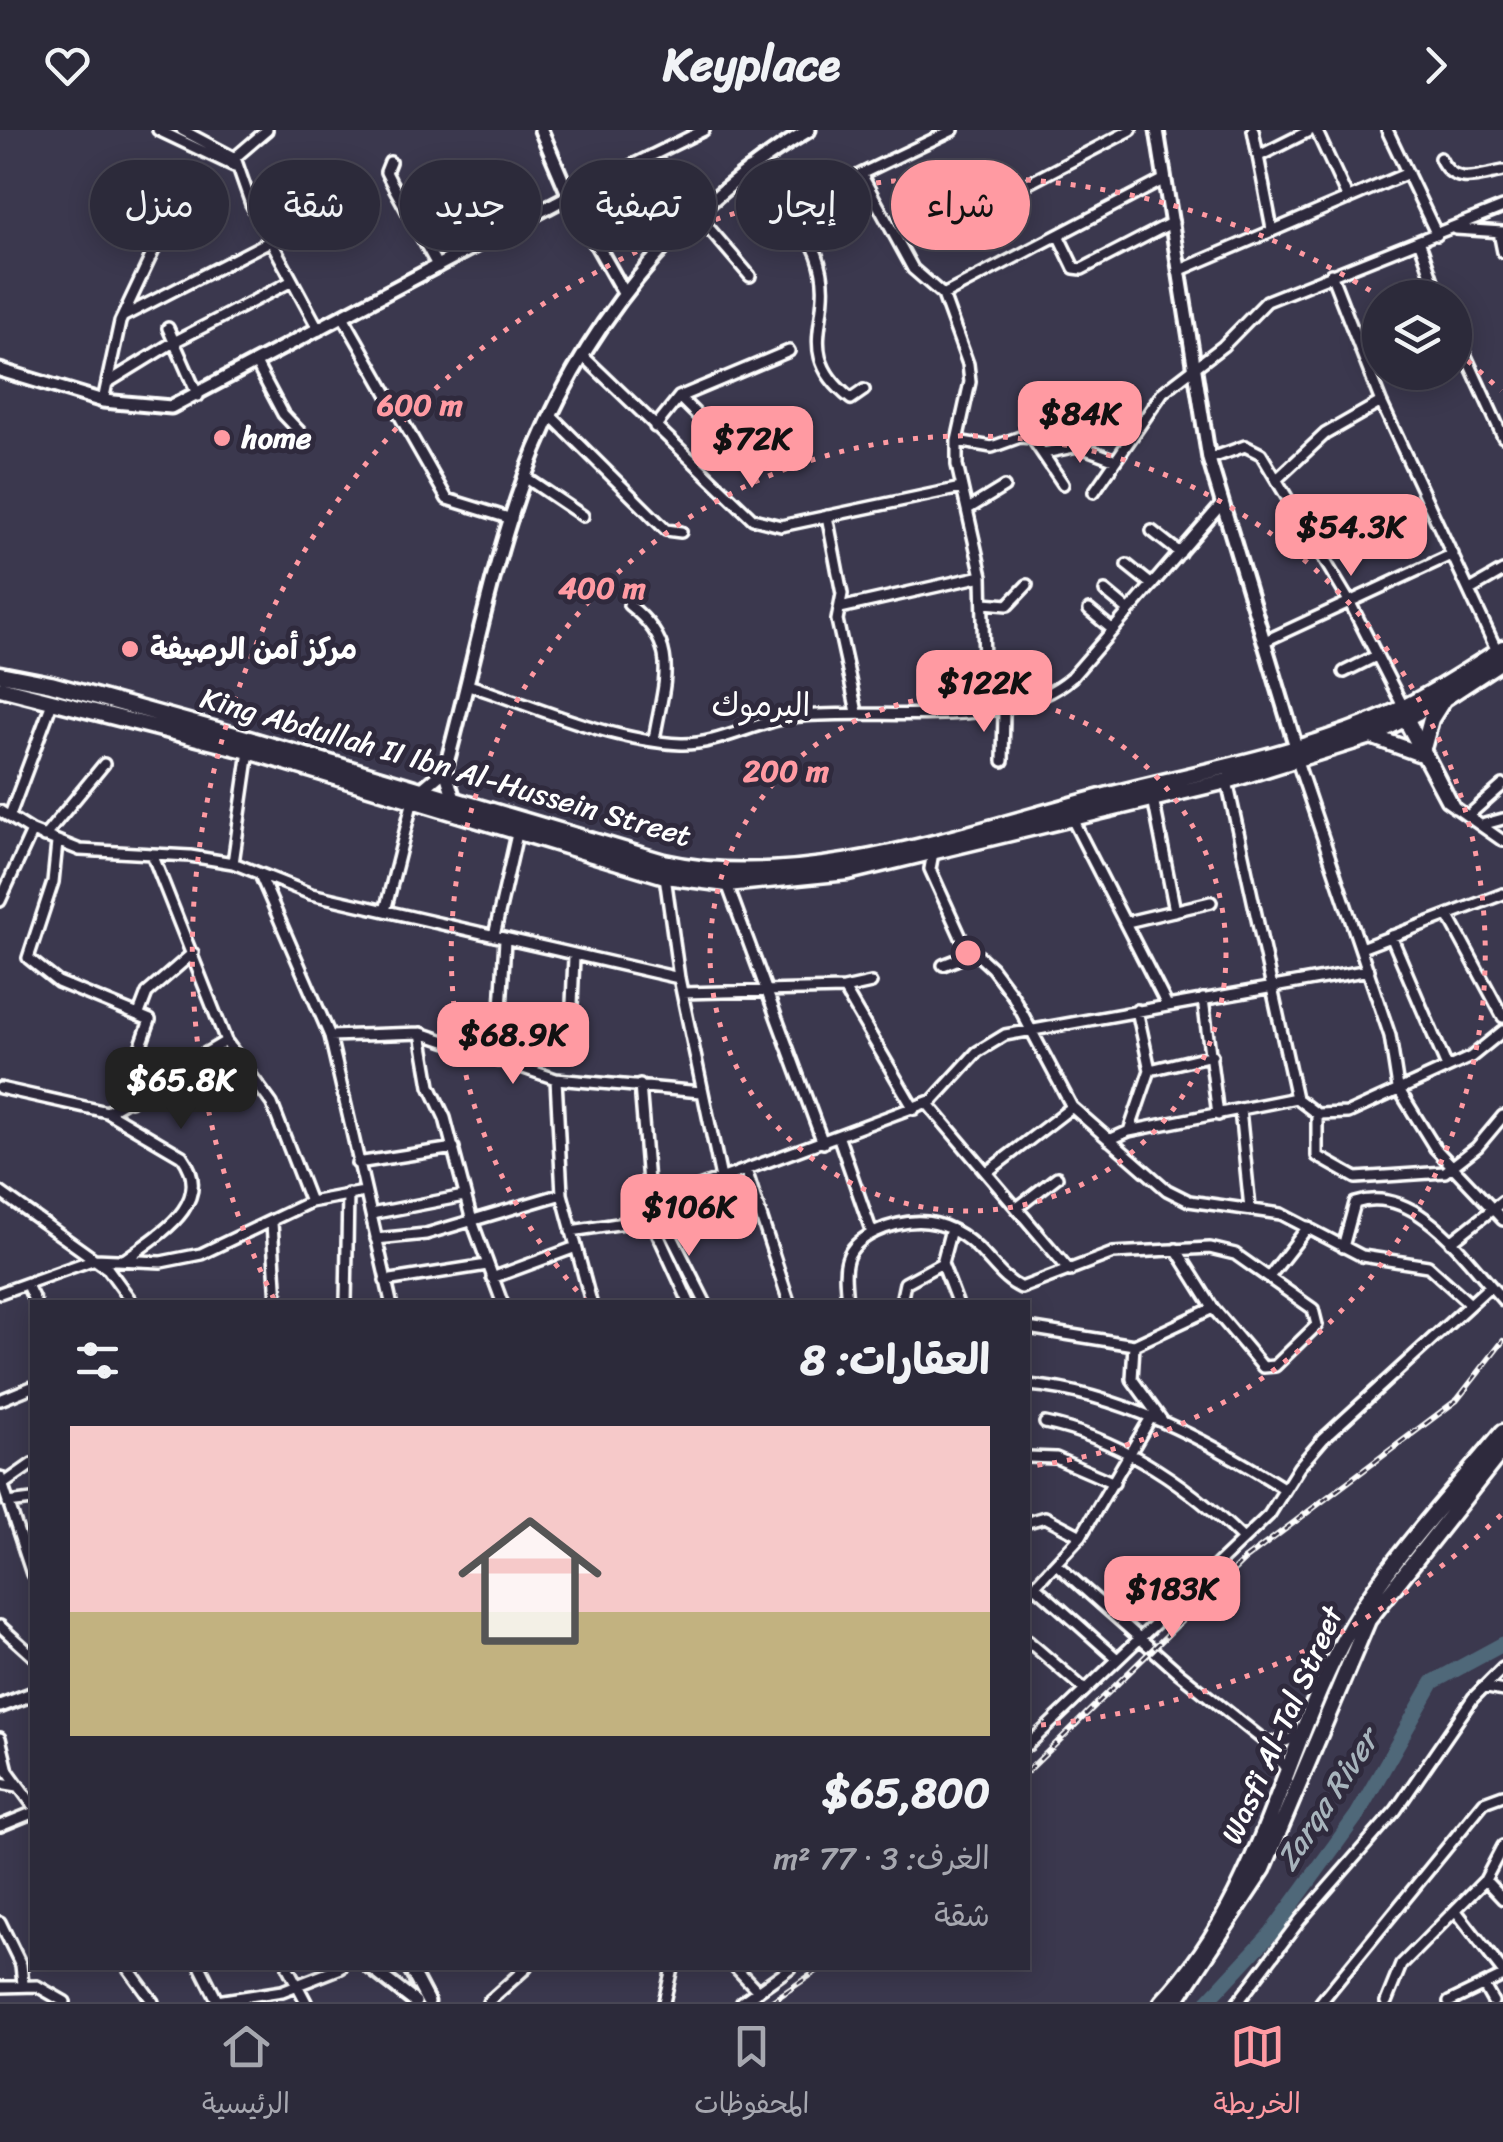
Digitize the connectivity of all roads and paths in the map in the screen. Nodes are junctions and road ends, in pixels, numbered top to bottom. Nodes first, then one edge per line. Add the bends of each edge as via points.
1 (158, 130) edge
2 (182, 130) edge
3 (267, 130) edge
4 (541, 130) edge
5 (704, 130) edge
6 (809, 130) edge
7 (954, 130) edge
8 (1131, 130) edge
9 (1157, 130) edge
10 (1253, 130) edge
11 (1313, 130) edge
12 (1387, 130) edge
13 (1260, 156) junction
14 (1440, 158) dead end
15 (232, 160) junction
16 (642, 160) edge
17 (762, 160) edge
18 (390, 162) dead end
19 (871, 169) edge
20 (1503, 171) edge
21 (1408, 173) junction
22 (561, 179) edge
23 (736, 179) edge
24 (1165, 179) junction
25 (1030, 182) edge
26 (871, 192) edge
27 (716, 196) edge
28 (249, 197) edge
29 (1348, 199) junction
30 (561, 200) edge
31 (1503, 207) edge
32 (1173, 222) junction
33 (1272, 229) junction
34 (1453, 229) junction
35 (1501, 232) edge
36 (1437, 235) junction
37 (716, 236) edge
38 (1059, 238) junction
39 (1420, 243) junction
40 (155, 250) edge
41 (253, 250) edge
42 (275, 250) edge
43 (599, 250) edge
44 (663, 250) edge
45 (815, 250) edge
46 (1503, 252) edge
47 (438, 267) junction
48 (1178, 271) junction
49 (1331, 274) junction
50 (750, 276) dead end
51 (1433, 280) edge
52 (292, 281) junction
53 (624, 293) junction
54 (942, 295) junction
55 (122, 318) junction
56 (344, 318) junction
57 (168, 328) dead end
58 (319, 330) junction
59 (172, 343) junction
60 (789, 351) dead end
61 (584, 357) junction
62 (257, 365) junction
63 (1193, 368) junction
64 (0, 370) edge
65 (1472, 370) edge
66 (107, 383) junction
67 (864, 390) dead end
68 (198, 396) junction
69 (678, 397) junction
70 (103, 401) junction
71 (1381, 402) junction
72 (552, 416) junction
73 (655, 427) junction
74 (300, 432) dead end
75 (1503, 438) edge
76 (722, 440) dead end
77 (958, 441) junction
78 (1044, 453) junction
79 (1208, 459) junction
80 (1116, 460) junction
81 (525, 477) junction
82 (1277, 479) junction
83 (1063, 484) dead end
84 (1004, 487) dead end
85 (961, 488) junction
86 (1094, 492) dead end
87 (1220, 506) junction
88 (1366, 507) dead end
89 (968, 509) junction
90 (583, 516) dead end
91 (827, 516) junction
92 (512, 519) junction
93 (1152, 531) dead end
94 (681, 532) dead end
95 (1314, 538) junction
96 (1180, 553) junction
97 (1453, 554) junction
98 (1127, 565) dead end
99 (1503, 572) edge
100 (982, 576) junction
101 (1027, 585) dead end
102 (1152, 585) junction
103 (1470, 590) junction
104 (1105, 592) dead end
105 (1349, 601) junction
106 (984, 603) junction
107 (629, 604) dead end
108 (840, 608) junction
109 (1090, 610) dead end
110 (1129, 611) junction
111 (1113, 630) junction
112 (1265, 641) junction
113 (1501, 653) edge
114 (1376, 656) junction
115 (1344, 672) dead end
116 (0, 674) edge
117 (469, 685) junction
118 (0, 688) edge
119 (1445, 698) junction
120 (54, 699) junction
121 (107, 706) junction
122 (1004, 710) junction
123 (985, 711) junction
124 (857, 712) junction
125 (1405, 716) junction
126 (1371, 736) junction
127 (654, 740) junction
128 (1421, 749) junction
129 (248, 751) junction
130 (1296, 754) junction
131 (1002, 761) dead end
132 (104, 764) dead end
133 (331, 769) junction
134 (445, 770) junction
135 (1226, 780) junction
136 (1503, 786) edge
137 (416, 796) junction
138 (1152, 798) junction
139 (455, 802) junction
140 (5, 813) edge
141 (1469, 815) junction
142 (1071, 817) junction
143 (1503, 819) edge
144 (1485, 824) junction
145 (32, 831) junction
146 (518, 834) junction
147 (44, 837) junction
148 (1503, 841) edge
149 (57, 843) junction
150 (934, 846) junction
151 (152, 854) junction
152 (233, 863) junction
153 (261, 876) junction
154 (665, 876) junction
155 (728, 884) junction
156 (1503, 894) edge
157 (0, 901) edge
158 (1211, 902) dead end
159 (385, 911) junction
160 (1175, 911) junction
161 (1448, 915) junction
162 (1127, 922) junction
163 (494, 936) junction
164 (1391, 936) junction
165 (505, 940) junction
166 (1362, 948) junction
167 (193, 953) junction
168 (969, 956) junction
169 (574, 957) junction
170 (943, 965) dead end
171 (1369, 970) junction
172 (679, 978) junction
173 (871, 983) dead end
174 (764, 988) junction
175 (1271, 988) junction
176 (844, 989) junction
177 (682, 993) junction
178 (1202, 999) junction
179 (572, 1004) dead end
180 (1167, 1005) junction
181 (1137, 1010) junction
182 (139, 1014) junction
183 (1503, 1017) edge
184 (1031, 1030) junction
185 (1503, 1031) edge
186 (422, 1033) junction
187 (330, 1036) junction
188 (226, 1041) junction
189 (1212, 1055) junction
190 (498, 1061) junction
191 (1447, 1067) junction
192 (1150, 1070) junction
193 (556, 1078) junction
194 (640, 1085) junction
195 (0, 1088) edge
196 (1398, 1088) junction
197 (701, 1092) junction
198 (1296, 1098) junction
199 (130, 1101) junction
200 (927, 1103) junction
201 (1072, 1107) junction
202 (914, 1109) junction
203 (1240, 1110) junction
204 (107, 1112) junction
205 (1318, 1114) junction
206 (1218, 1115) junction
207 (1503, 1116) edge
208 (1130, 1130) junction
209 (840, 1138) junction
210 (1109, 1140) junction
211 (824, 1143) junction
212 (454, 1148) junction
213 (357, 1164) junction
214 (1452, 1169) junction
215 (746, 1170) junction
216 (986, 1172) junction
217 (722, 1178) junction
218 (1057, 1178) dead end
219 (0, 1192) edge
220 (364, 1192) junction
221 (348, 1194) junction
222 (562, 1194) junction
223 (464, 1196) junction
224 (1503, 1201) edge
225 (310, 1202) junction
226 (1017, 1208) junction
227 (1250, 1208) junction
228 (659, 1210) junction
229 (1493, 1210) junction
230 (370, 1214) junction
231 (651, 1219) junction
232 (1503, 1220) edge
233 (472, 1221) junction
234 (272, 1223) junction
235 (1308, 1226) junction
236 (951, 1229) junction
237 (572, 1231) junction
238 (872, 1234) junction
239 (376, 1238) junction
240 (1451, 1242) junction
241 (576, 1247) junction
242 (1343, 1247) junction
243 (1176, 1249) junction
244 (95, 1258) junction
245 (124, 1260) junction
246 (942, 1263) junction
247 (487, 1265) junction
248 (1070, 1271) junction
249 (1269, 1276) junction
250 (492, 1278) junction
251 (385, 1281) junction
252 (28, 1285) junction
253 (1490, 1286) junction
254 (0, 1293) edge
255 (35, 1300) edge
256 (131, 1300) edge
257 (278, 1300) edge
258 (346, 1300) edge
259 (390, 1300) edge
260 (501, 1300) edge
261 (586, 1300) edge
262 (687, 1300) edge
263 (703, 1300) edge
264 (788, 1300) edge
265 (846, 1300) edge
266 (901, 1300) edge
267 (956, 1300) edge
268 (1503, 1300) edge
269 (1470, 1303) junction
270 (1212, 1308) junction
271 (1030, 1328) edge
272 (1134, 1345) junction
273 (1030, 1386) edge
274 (30, 1388) edge
275 (0, 1400) edge
276 (1150, 1419) junction
277 (1045, 1423) dead end
278 (1165, 1424) junction
279 (1503, 1432) edge
280 (1503, 1449) edge
281 (1131, 1454) junction
282 (1030, 1457) edge
283 (30, 1465) edge
284 (1, 1481) edge
285 (1114, 1483) junction
286 (1286, 1489) junction
287 (30, 1500) edge
288 (8, 1503) junction
289 (1030, 1521) edge
290 (1081, 1536) junction
291 (1243, 1539) junction
292 (1056, 1564) junction
293 (30, 1568) edge
294 (1031, 1590) edge
295 (0, 1626) edge
296 (1141, 1636) junction
297 (1030, 1643) edge
298 (30, 1652) edge
299 (1115, 1657) junction
300 (1503, 1668) edge
301 (1335, 1676) junction
302 (1483, 1687) junction
303 (1084, 1689) junction
304 (1503, 1692) edge
305 (30, 1695) edge
306 (0, 1706) edge
307 (1303, 1733) junction
308 (0, 1738) edge
309 (1267, 1743) junction
310 (1030, 1744) edge
311 (1290, 1775) junction
312 (0, 1784) edge
313 (18, 1786) junction
314 (1503, 1795) edge
315 (30, 1801) edge
316 (30, 1814) edge
317 (0, 1826) edge
318 (1503, 1846) edge
319 (1257, 1867) junction
320 (1485, 1880) junction
321 (1503, 1899) edge
322 (1456, 1912) junction
323 (0, 1922) edge
324 (129, 1970) edge
325 (202, 1970) edge
326 (289, 1970) edge
327 (337, 1970) edge
328 (373, 1970) edge
329 (524, 1970) edge
330 (672, 1970) edge
331 (738, 1970) edge
332 (787, 1970) edge
333 (412, 1971) edge
334 (1503, 1974) edge
335 (23, 1984) junction
336 (298, 1986) junction
337 (1484, 1986) junction
338 (0, 1987) edge
339 (396, 1990) junction
340 (758, 1991) junction
341 (217, 2001) edge
342 (1453, 2001) edge
343 (65, 2002) edge
344 (152, 2002) edge
345 (306, 2002) edge
346 (415, 2002) edge
347 (428, 2002) edge
348 (488, 2002) edge
349 (664, 2002) edge
350 (742, 2002) edge
351 (1162, 2002) edge
352 (1176, 2002) edge
353 (1238, 2002) edge
354 (1321, 2002) edge
355 (1386, 2002) edge
356 (1493, 2002) edge

1 - 15 street
2 - 15 street
3 - 15 street
4 - 22 street
5 - 16 street
6 - 17 street
7 - 19 street
8 - 25 street
9 - 24 street
10 - 13 street
11 - 13 street
11 - 29 street
12 - 21 street
13 - 33 street
14 - 20 street via 1458,178
15 - 28 street
18 - 47 street via 390,182
21 - 29 street
21 - 36 street
23 - 27 street
24 - 32 street
24 - 38 street
26 - 54 street via 913,269
29 - 33 street
30 - 47 street
31 - 34 street
32 - 38 street via 1082,269 1074,268
32 - 48 street
33 - 48 street
34 - 35 street
34 - 36 street
35 - 46 street
36 - 39 street
37 - 50 street
38 - 54 street
39 - 49 street
39 - 51 street
40 - 55 street
41 - 55 street
42 - 52 street
43 - 53 street
44 - 53 street
45 - 67 street via 823,274 818,362 848,397
47 - 56 street
48 - 63 street
49 - 63 street via 1274,296
49 - 71 street
52 - 58 street
52 - 59 street
53 - 61 street
54 - 77 street via 970,382
55 - 66 street
56 - 58 street
56 - 92 street via 447,500
57 - 59 street
58 - 62 street
59 - 66 street
59 - 68 street
60 - 69 street
61 - 72 street
61 - 73 street
62 - 68 street
62 - 74 street
63 - 79 street
63 - 80 street via 1163,392
64 - 70 street
65 - 75 street
66 - 70 street
68 - 70 street via 158,409
69 - 73 street
69 - 76 street
71 - 82 street via 1326,434
71 - 97 street
72 - 81 street
72 - 94 street via 666,530
73 - 91 street via 753,519 781,526
77 - 78 street via 996,446 1028,436
77 - 85 street
78 - 80 street via 1078,446
78 - 83 street
79 - 82 street via 1252,446
79 - 87 street
80 - 86 street
81 - 90 street
81 - 92 street
82 - 95 street
84 - 89 street
85 - 89 street
85 - 91 street
87 - 96 street
87 - 112 street
88 - 95 street
89 - 100 street
91 - 108 street
92 - 117 street
93 - 96 street
95 - 105 street
96 - 102 street
97 - 103 street
97 - 105 street
98 - 102 street
99 - 103 street
100 - 106 street
100 - 108 street
101 - 106 street via 1012,604
102 - 110 street
103 - 113 street
104 - 110 street
105 - 112 street
105 - 114 street
106 - 123 street
107 - 127 street via 656,628 666,653
108 - 124 street
109 - 111 street
110 - 111 street
111 - 122 street via 1062,686
112 - 130 street
113 - 119 main road, King Abdullah II Ibn Al-Hussein Street
113 - 125 main road, King Abdullah II Ibn Al-Hussein Street
114 - 115 street
114 - 125 street
116 - 121 main road, King Abdullah II Ibn Al-Hussein Street
117 - 127 street
117 - 134 street
118 - 120 main road, King Abdullah II Ibn Al-Hussein Street
119 - 125 main road, King Abdullah II Ibn Al-Hussein Street
119 - 128 main road
120 - 121 main road, King Abdullah II Ibn Al-Hussein Street
120 - 140 street
121 - 129 main road, King Abdullah II Ibn Al-Hussein Street
121 - 133 main road, King Abdullah II Ibn Al-Hussein Street
122 - 123 street
122 - 131 street
123 - 124 street
124 - 127 street via 788,717 684,744
125 - 126 main road, King Abdullah II Ibn Al-Hussein Street
125 - 128 street
125 - 130 main road, King Abdullah II Ibn Al-Hussein Street
126 - 128 main road
126 - 130 main road, King Abdullah II Ibn Al-Hussein Street
128 - 141 street via 1456,808
129 - 133 main road, King Abdullah II Ibn Al-Hussein Street
129 - 152 street
130 - 135 main road, King Abdullah II Ibn Al-Hussein Street
130 - 150 main road, King Abdullah II Ibn Al-Hussein Street
130 - 166 street
132 - 147 street
133 - 137 main road, King Abdullah II Ibn Al-Hussein Street
134 - 137 street
134 - 139 street
135 - 138 main road, King Abdullah II Ibn Al-Hussein Street
135 - 175 street
136 - 141 street
137 - 139 main road, King Abdullah II Ibn Al-Hussein Street
137 - 146 main road, King Abdullah II Ibn Al-Hussein Street
137 - 159 street
138 - 142 main road, King Abdullah II Ibn Al-Hussein Street
138 - 160 street
139 - 150 main road, King Abdullah II Ibn Al-Hussein Street via 703,869 800,867
140 - 145 street
141 - 144 street
142 - 150 main road, King Abdullah II Ibn Al-Hussein Street
142 - 162 street
143 - 144 street
144 - 148 street
145 - 147 street
145 - 157 street
146 - 154 main road, King Abdullah II Ibn Al-Hussein Street
146 - 163 street
147 - 149 street
149 - 151 street
149 - 182 street via 53,882 28,958 58,982
150 - 155 main road, King Abdullah II Ibn Al-Hussein Street via 848,872
150 - 168 street via 932,873
151 - 152 street
151 - 167 street
152 - 153 street
153 - 159 street
153 - 187 street
154 - 155 main road, King Abdullah II Ibn Al-Hussein Street
154 - 172 street
155 - 174 street
156 - 161 street
158 - 160 street
159 - 163 street
160 - 162 street
161 - 164 street
161 - 183 street
162 - 180 street
163 - 165 street
164 - 166 street
164 - 191 street
165 - 169 street
165 - 190 street
166 - 171 street
167 - 182 street via 147,993
167 - 188 street
168 - 170 street
168 - 184 street via 992,968
169 - 172 street
169 - 179 street
171 - 175 street
171 - 196 street
172 - 177 street
173 - 176 street
174 - 176 street
174 - 177 street
174 - 211 street
175 - 178 street
175 - 198 street
176 - 202 street
177 - 197 street
178 - 180 street
178 - 189 street
180 - 181 street
181 - 184 street
181 - 192 street
182 - 199 street via 151,1025 132,1068
184 - 200 street via 987,1044
184 - 201 street
185 - 191 street
186 - 187 street
186 - 190 street
186 - 212 street via 430,1086
187 - 213 street
188 - 199 street
188 - 225 street via 272,1104
189 - 192 street
189 - 206 street
190 - 193 street
191 - 196 street
192 - 208 street
193 - 194 street
193 - 222 street
194 - 197 street
194 - 231 street
195 - 204 street
196 - 205 street via 1348,1112
196 - 214 street
197 - 217 street
198 - 203 street
198 - 205 street
199 - 204 street
200 - 202 street
200 - 216 street
201 - 210 street
201 - 216 street
202 - 209 street
203 - 206 street
203 - 227 street
204 - 245 street via 182,1156 194,1190 184,1211
205 - 214 street via 1315,1153 1339,1172 1374,1178
206 - 208 street
207 - 214 street
208 - 210 street
209 - 211 street
209 - 238 street
210 - 227 street via 1177,1196
211 - 215 street
212 - 213 street
212 - 223 street
213 - 220 street
214 - 229 street
215 - 217 street
215 - 264 street
216 - 226 street
217 - 228 street
218 - 226 street
219 - 244 street
220 - 221 street
220 - 230 street
221 - 225 street
221 - 258 street
222 - 233 street
222 - 237 street
223 - 230 street
223 - 233 street
224 - 229 street
225 - 234 street
226 - 248 street
227 - 235 street
228 - 231 street
228 - 263 street
229 - 232 street
229 - 240 street
230 - 239 street
231 - 237 street
231 - 262 street
233 - 239 street
233 - 247 street
234 - 245 street via 200,1254
234 - 257 street
235 - 242 street
235 - 249 street
236 - 238 street via 928,1220
236 - 246 street
236 - 248 street via 1021,1288
237 - 241 street
238 - 265 street via 843,1260
239 - 251 street
240 - 242 street via 1400,1204 1360,1200
240 - 253 street
241 - 250 street
241 - 261 street
242 - 269 street via 1373,1259 1428,1266
243 - 248 street via 1114,1254
243 - 249 street via 1222,1250
243 - 270 street
244 - 245 street
244 - 252 street
244 - 256 street
246 - 266 street via 905,1283
246 - 267 street
247 - 250 street
247 - 251 street
249 - 270 street via 1318,1315 1312,1332 1271,1368 1262,1367
250 - 260 street
251 - 259 street
252 - 254 street
252 - 255 street
253 - 268 street
253 - 269 street
269 - 286 street via 1323,1439
270 - 272 street
271 - 272 street
272 - 278 street via 1130,1368 1137,1390
273 - 276 street via 1067,1388
274 - 275 street
276 - 278 street
276 - 281 street
277 - 281 street via 1086,1432
278 - 286 street
279 - 301 main road, Wasfi Al-Tal Street via 1372,1594
280 - 301 main road, Wasfi Al-Tal Street via 1380,1603
281 - 285 street
281 - 291 street via 1212,1508
282 - 285 street via 1056,1458
283 - 284 street
284 - 288 street
285 - 290 street
286 - 291 street
287 - 288 street
288 - 293 street
289 - 290 street via 1045,1517
290 - 292 street
291 - 296 street
292 - 294 street
292 - 296 street
294 - 299 street
295 - 298 street
296 - 299 street
296 - 309 street
297 - 303 street
299 - 303 street
300 - 302 street
301 - 307 main road, Wasfi Al-Tal Street
301 - 319 main road, Wasfi Al-Tal Street
302 - 304 street
302 - 353 street via 1396,1810
303 - 310 street
305 - 306 street
307 - 309 street
307 - 311 main road, Wasfi Al-Tal Street
308 - 313 street
309 - 311 street
311 - 319 main road, Wasfi Al-Tal Street
312 - 313 street
313 - 315 street
314 - 354 street via 1484,1802
316 - 317 street
318 - 320 street
319 - 351 main road, Wasfi Al-Tal Street
319 - 352 main road, Wasfi Al-Tal Street
320 - 321 street
320 - 322 street
322 - 334 street
322 - 355 street via 1401,1965
323 - 335 street
324 - 344 street
325 - 341 street
326 - 336 street
327 - 336 street
328 - 339 street
329 - 348 street
330 - 349 street
331 - 340 street
332 - 340 street
333 - 339 street via 410,1986
333 - 347 street
334 - 337 street
335 - 338 street
335 - 343 street
336 - 341 street
336 - 345 street
337 - 342 street
337 - 356 street
339 - 346 street
340 - 350 street

